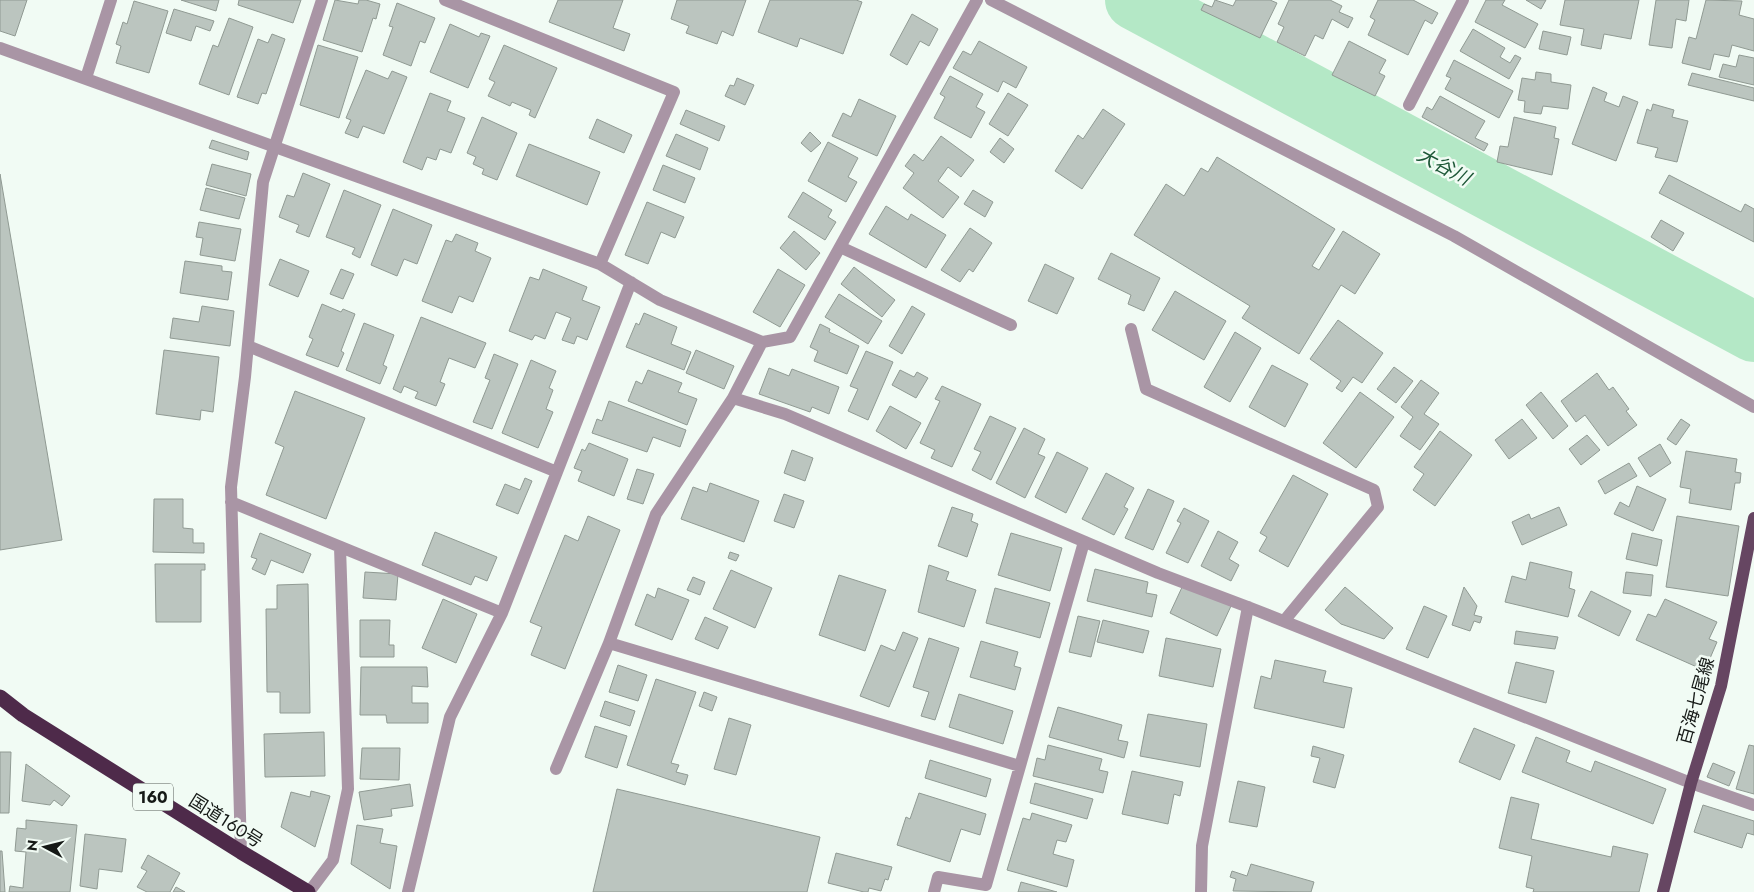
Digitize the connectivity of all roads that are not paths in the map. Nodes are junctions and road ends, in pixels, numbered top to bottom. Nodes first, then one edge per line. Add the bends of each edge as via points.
1 (111, 0) edge
2 (322, 0) edge
3 (445, 0) edge
4 (976, 0) edge
5 (991, 0) edge
6 (1463, 0) edge
7 (461, 3) edge
8 (0, 48) edge
9 (86, 78) junction
10 (1409, 105) dead end
11 (274, 145) junction
12 (840, 247) junction
13 (600, 264) junction
14 (631, 282) junction
15 (1011, 325) dead end
16 (1131, 329) dead end
17 (762, 342) junction
18 (248, 346) junction
19 (733, 398) junction
20 (1754, 407) edge
21 (557, 472) junction
22 (231, 502) junction
23 (1754, 518) edge
24 (1084, 542) junction
25 (340, 547) junction
26 (1248, 607) junction
27 (502, 613) junction
28 (1284, 622) junction
29 (609, 643) junction
30 (0, 697) edge
31 (1020, 766) junction
32 (556, 769) dead end
33 (1691, 783) junction
34 (1754, 805) edge
35 (241, 852) junction
36 (309, 892) edge
37 (408, 892) edge
38 (934, 892) edge
39 (1201, 892) edge
40 (1663, 892) edge

1 - 9 street
2 - 11 street
3 - 7 street
4 - 12 street
5 - 20 street via 1454,236
6 - 10 street
7 - 13 street via 674,92
8 - 9 street
9 - 11 street
11 - 13 street
11 - 18 street via 263,182
12 - 15 street
12 - 17 street via 790,337
13 - 14 street
14 - 17 street via 660,300
14 - 21 street
16 - 28 street via 1146,390 1374,490 1378,507
17 - 19 street
18 - 21 street
18 - 22 street
19 - 24 street via 785,414
19 - 29 street via 656,514
21 - 27 street
22 - 25 street
22 - 35 street
23 - 33 main road, 百海七尾線 via 1721,686
24 - 26 street
24 - 31 street
25 - 27 street
25 - 36 street via 348,789 333,860
26 - 28 street
26 - 39 street via 1202,846
27 - 37 street via 450,717
28 - 33 street
29 - 31 street
29 - 32 street
30 - 35 highway, 国道160号 / 160 via 23,715
31 - 38 street via 986,885 938,877
33 - 34 street
33 - 40 main road, 百海七尾線
35 - 36 highway, 国道160号 / 160

